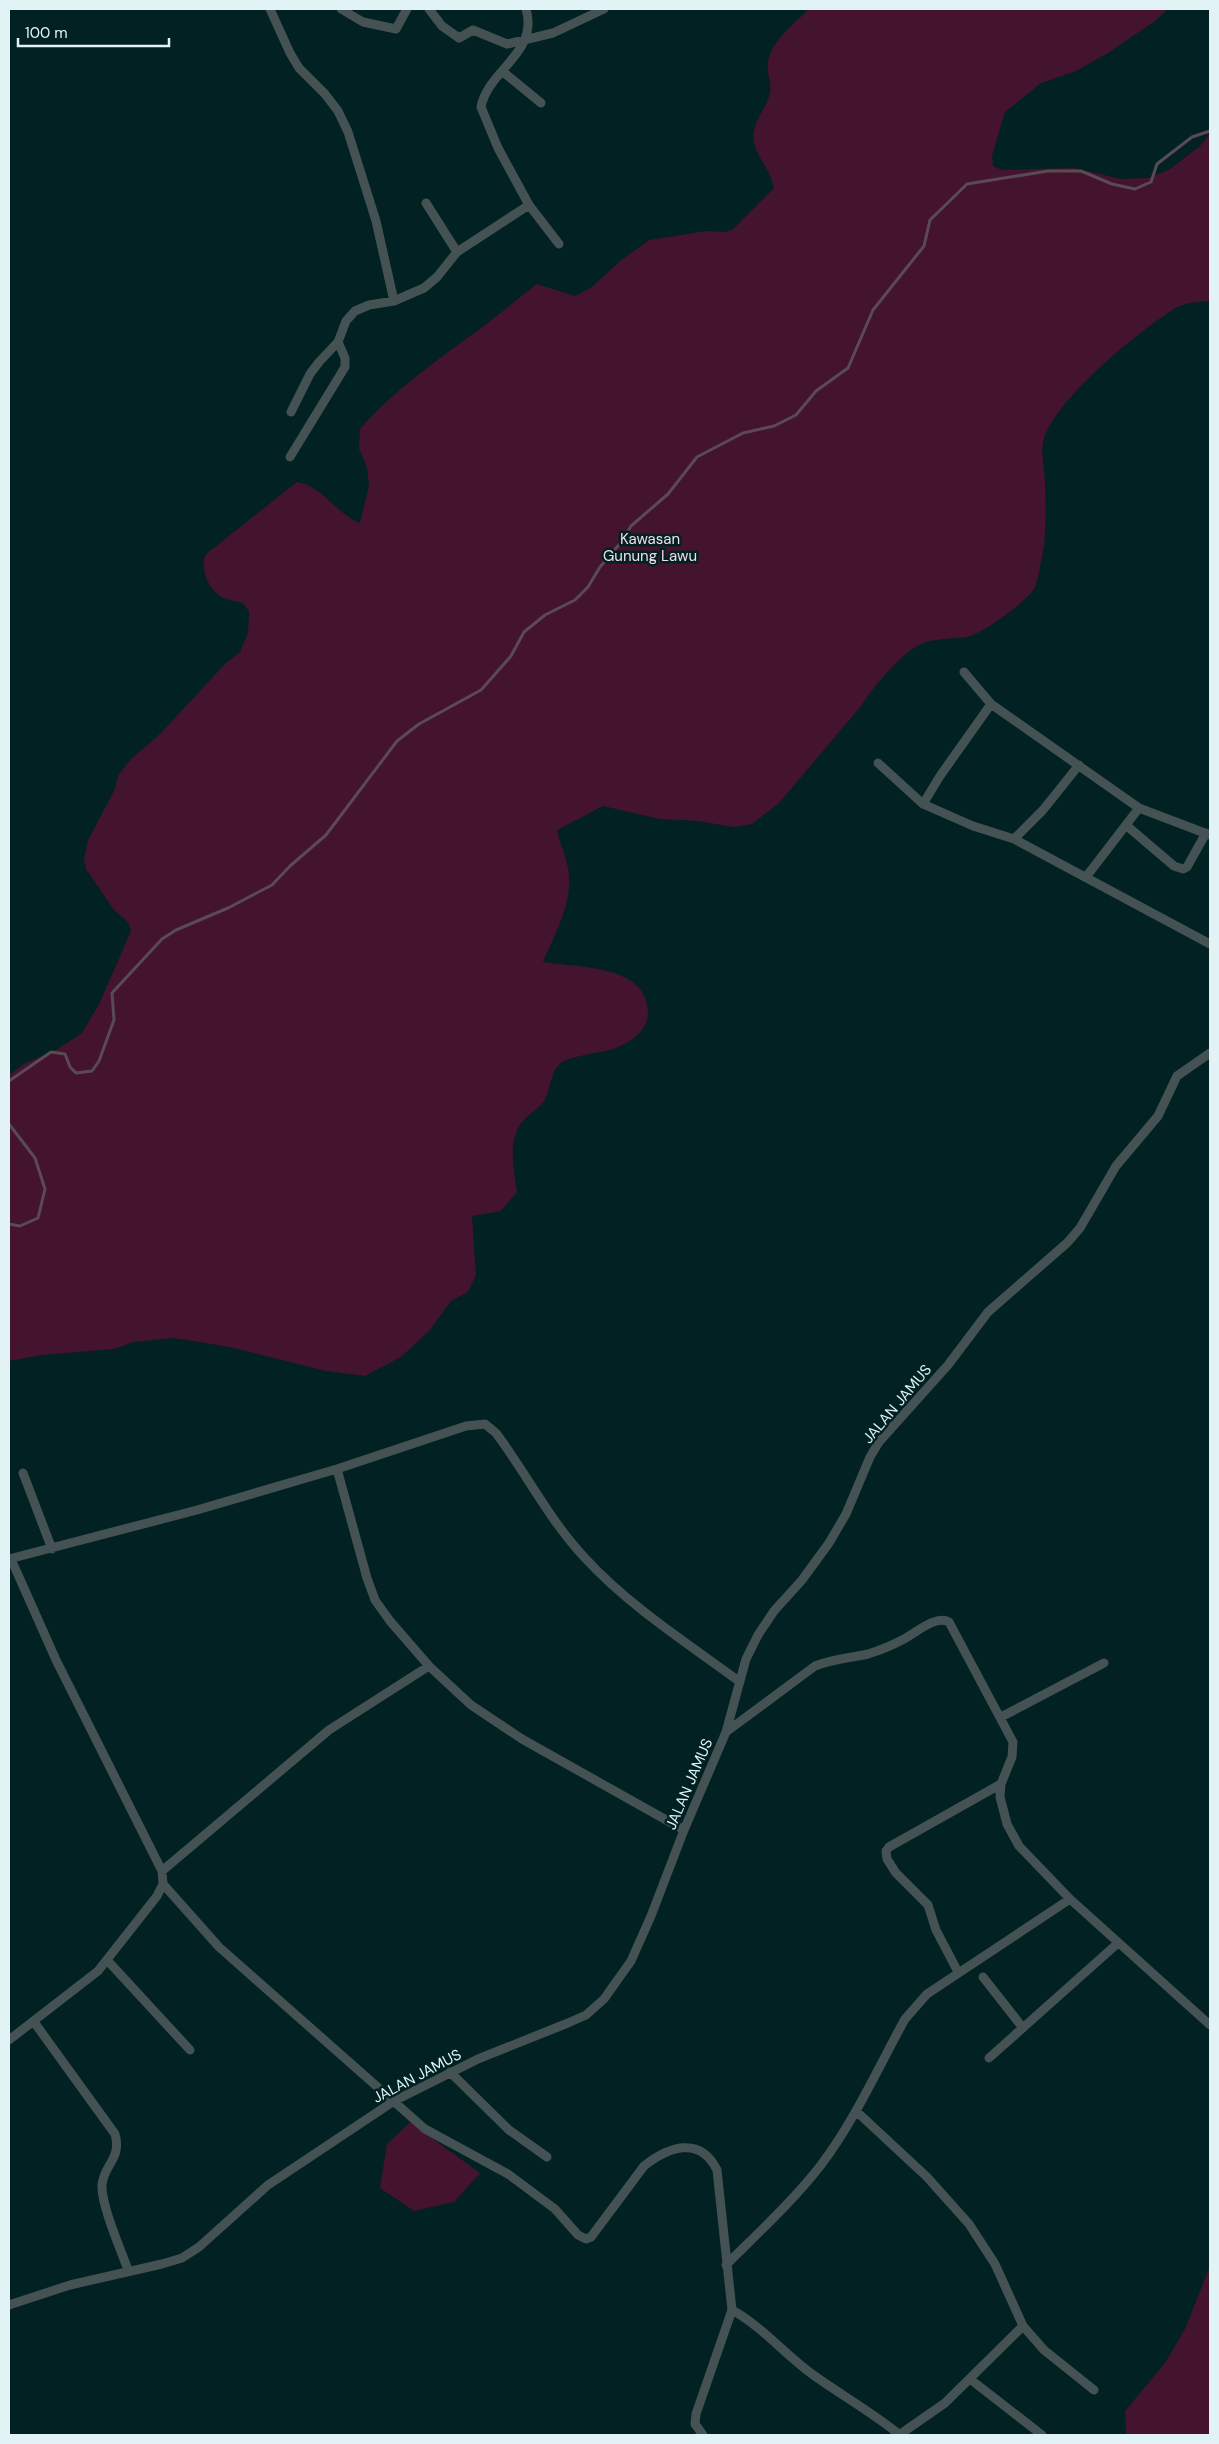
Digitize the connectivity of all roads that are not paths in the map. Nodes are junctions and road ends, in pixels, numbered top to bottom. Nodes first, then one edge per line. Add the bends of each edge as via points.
1 (270, 9) edge
2 (341, 9) edge
3 (407, 9) edge
4 (429, 9) edge
5 (526, 9) edge
6 (604, 9) edge
7 (526, 40) junction
8 (502, 72) junction
9 (541, 103) dead end
10 (426, 202) dead end
11 (529, 206) junction
12 (559, 244) dead end
13 (457, 252) junction
14 (394, 300) junction
15 (338, 342) junction
16 (291, 412) dead end
17 (290, 456) dead end
18 (964, 672) dead end
19 (991, 704) junction
20 (878, 763) dead end
21 (1079, 765) junction
22 (923, 804) junction
23 (1139, 808) junction
24 (1127, 826) junction
25 (1208, 834) edge
26 (1014, 839) junction
27 (1086, 876) junction
28 (1210, 944) edge
29 (1210, 1053) edge
30 (337, 1469) junction
31 (23, 1473) dead end
32 (52, 1549) junction
33 (10, 1559) edge
34 (1104, 1663) dead end
35 (430, 1666) junction
36 (740, 1682) junction
37 (1001, 1717) junction
38 (726, 1732) junction
39 (1002, 1784) junction
40 (684, 1830) junction
41 (162, 1871) junction
42 (163, 1884) junction
43 (1070, 1899) junction
44 (1118, 1944) junction
45 (107, 1960) junction
46 (958, 1972) junction
47 (983, 1977) dead end
48 (34, 2022) junction
49 (1210, 2025) edge
50 (1023, 2028) junction
51 (9, 2040) edge
52 (190, 2050) dead end
53 (989, 2058) dead end
54 (450, 2072) junction
55 (394, 2101) junction
56 (856, 2111) junction
57 (546, 2157) dead end
58 (726, 2265) junction
59 (128, 2270) junction
60 (9, 2305) edge
61 (732, 2310) junction
62 (1023, 2326) junction
63 (970, 2379) junction
64 (1094, 2390) dead end
65 (703, 2435) edge
66 (900, 2435) edge
67 (1042, 2435) edge

1 - 14 street via 299,68 326,94 348,132 376,221
2 - 3 street via 363,22 396,29
4 - 7 street via 442,26 459,38 473,30 507,44
5 - 7 street
6 - 7 street via 554,33
7 - 8 street
8 - 9 street
8 - 11 street via 486,93 481,107 498,148
10 - 13 street
11 - 12 street
11 - 13 street
13 - 14 street via 424,288
14 - 15 street via 355,311 346,321
15 - 16 street via 319,362
15 - 17 street via 346,358 345,367
18 - 19 street
19 - 21 street
19 - 22 street
20 - 22 street
21 - 23 street
21 - 26 street via 1043,810
22 - 26 street
23 - 24 street
23 - 25 street
24 - 25 street via 1174,866 1183,869
24 - 27 street
26 - 27 street
27 - 28 street
29 - 36 street, JALAN JAMUS via 1177,1076 1158,1116 1116,1166 1080,1228 988,1312 948,1365 879,1442 829,1544 758,1635 746,1659
30 - 32 street
30 - 35 street via 376,1600
30 - 36 street via 466,1426 485,1424 496,1433 583,1556 609,1583
31 - 32 street
32 - 33 street
33 - 41 street via 56,1660
34 - 37 street
35 - 40 street via 471,1704 522,1739
35 - 41 street via 329,1730
36 - 38 street, JALAN JAMUS
37 - 38 street via 953,1626 945,1620 935,1621 884,1648 816,1666
37 - 39 street via 1013,1742
38 - 40 street, JALAN JAMUS
39 - 43 street via 1002,1805 1014,1838
39 - 46 street via 889,1847 886,1852 896,1873 928,1905 936,1930
40 - 54 street, JALAN JAMUS via 631,1961 604,1999 568,2023
41 - 42 street
42 - 45 street
42 - 55 street via 219,1948
43 - 44 street
43 - 46 street
44 - 49 street
44 - 50 street
45 - 48 street via 89,1979
45 - 52 street
46 - 56 street via 928,1994 905,2018
47 - 50 street
48 - 51 street
48 - 59 street via 115,2134 118,2146 102,2184 103,2197
50 - 53 street
54 - 55 street, JALAN JAMUS
54 - 57 street via 509,2130
55 - 58 street via 425,2129 529,2188 586,2239 599,2229 644,2166 654,2158 670,2150 685,2148 704,2152 717,2170
55 - 59 street, JALAN JAMUS via 268,2185 199,2247 182,2258
56 - 58 street via 807,2182
56 - 62 street via 926,2177 969,2224 995,2264
58 - 61 street
59 - 60 street, JALAN JAMUS
61 - 65 street via 696,2414 695,2424
61 - 66 street via 760,2328 812,2374
62 - 63 street
62 - 64 street via 1044,2350
63 - 66 street
63 - 67 street

